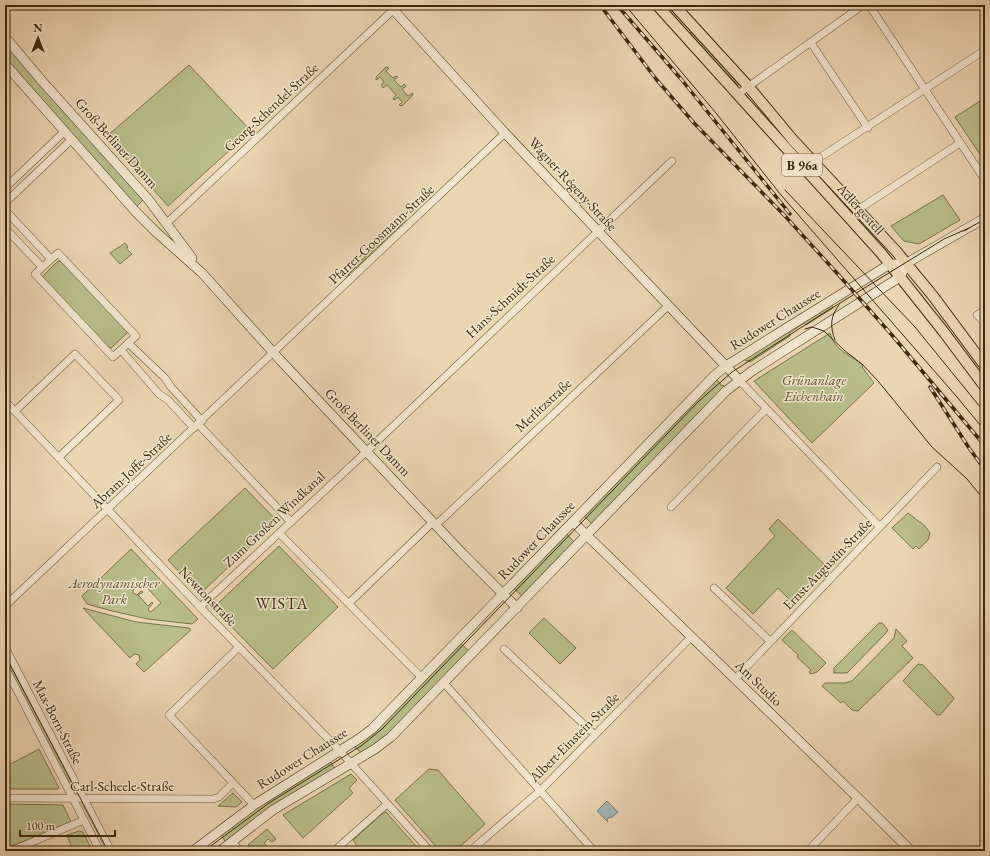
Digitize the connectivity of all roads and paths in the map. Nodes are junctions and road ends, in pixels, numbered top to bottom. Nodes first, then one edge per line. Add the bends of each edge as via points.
1 (657, 5) edge
2 (674, 5) edge
3 (863, 5) edge
4 (869, 5) edge
5 (391, 7) edge
6 (5, 37) edge
7 (811, 43) junction
8 (985, 50) edge
9 (5, 64) edge
10 (748, 86) junction
11 (924, 89) junction
12 (738, 94) junction
13 (868, 128) junction
14 (65, 131) junction
15 (505, 133) junction
16 (72, 139) junction
17 (960, 143) junction
18 (672, 161) dead end
19 (813, 162) junction
20 (985, 180) edge
21 (5, 188) edge
22 (5, 203) edge
23 (5, 210) edge
24 (859, 210) junction
25 (985, 218) edge
26 (167, 223) junction
27 (5, 228) edge
28 (597, 231) junction
29 (156, 232) junction
30 (51, 259) junction
31 (890, 264) junction
32 (906, 264) junction
33 (42, 267) junction
34 (202, 273) junction
35 (900, 277) junction
36 (668, 306) junction
37 (985, 310) edge
38 (985, 323) edge
39 (128, 342) junction
40 (121, 350) junction
41 (274, 352) junction
42 (726, 366) junction
43 (985, 366) edge
44 (739, 380) junction
45 (985, 387) edge
46 (5, 401) edge
47 (766, 409) junction
48 (15, 411) junction
49 (198, 424) junction
50 (367, 451) junction
51 (59, 457) junction
52 (937, 466) dead end
53 (671, 507) dead end
54 (108, 510) junction
55 (291, 522) junction
56 (573, 522) junction
57 (434, 524) junction
58 (880, 527) junction
59 (280, 532) junction
60 (587, 536) junction
61 (714, 588) dead end
62 (503, 594) junction
63 (349, 603) junction
64 (5, 606) edge
65 (200, 607) junction
66 (517, 608) junction
67 (691, 637) junction
68 (770, 641) junction
69 (5, 647) edge
70 (239, 647) junction
71 (504, 649) dead end
72 (5, 667) edge
73 (422, 678) junction
74 (735, 679) junction
75 (444, 683) junction
76 (595, 735) junction
77 (340, 751) junction
78 (351, 763) junction
79 (233, 783) junction
80 (541, 790) junction
81 (5, 798) edge
82 (83, 798) junction
83 (858, 798) junction
84 (73, 799) junction
85 (387, 804) junction
86 (254, 805) junction
87 (84, 820) junction
88 (232, 842) junction
89 (11, 851) edge
90 (100, 851) edge
91 (111, 851) edge
92 (193, 851) edge
93 (220, 851) edge
94 (240, 851) edge
95 (334, 851) edge
96 (430, 851) edge
97 (470, 851) edge
98 (594, 851) edge
99 (808, 851) edge
100 (911, 851) edge

1 - 12 main road, Adlergestell / B 96a
2 - 10 main road, Adlergestell / B 96a
3 - 7 street
4 - 11 street
5 - 15 main road, Wagner-Régeny-Straße
5 - 26 street, Georg-Schendel-Straße
6 - 26 main road, Groß-Berliner Damm
7 - 10 street
7 - 13 street
8 - 11 street
9 - 14 main road, Groß-Berliner Damm
10 - 12 street
10 - 19 main road, Adlergestell / B 96a
11 - 13 street
11 - 17 street
12 - 31 main road, Adlergestell / B 96a
13 - 19 street
14 - 16 main road, Groß-Berliner Damm
14 - 21 street
15 - 28 main road, Wagner-Régeny-Straße
15 - 41 street, Pfarrer-Goosmann-Straße
16 - 22 street
16 - 29 main road, Groß-Berliner Damm
17 - 20 street
17 - 24 street
18 - 28 street, Hans-Schmidt-Straße
19 - 24 main road, Adlergestell / B 96a
23 - 30 street
24 - 32 main road, Adlergestell / B 96a
25 - 32 main road
26 - 29 main road
26 - 34 main road, Groß-Berliner Damm
27 - 33 street
28 - 36 main road, Wagner-Régeny-Straße
28 - 50 street, Hans-Schmidt-Straße
29 - 34 main road, Groß-Berliner Damm
30 - 33 street
30 - 39 street via 58,253 131,330 136,336
31 - 32 main road
31 - 35 main road, Adlergestell / B 96a
31 - 42 main road, Rudower Chaussee
32 - 35 main road
32 - 43 main road, Adlergestell / B 96a
33 - 40 street via 35,274 113,357
34 - 41 main road, Groß-Berliner Damm
35 - 44 main road, Rudower Chaussee
35 - 45 main road, Adlergestell / B 96a
36 - 42 main road, Wagner-Régeny-Straße
36 - 57 street, Merlitzstraße
37 - 38 street via 977,315
39 - 40 street
39 - 49 street via 160,373
40 - 49 street via 146,380
41 - 49 street, Abram-Joffe-Straße
41 - 50 main road, Groß-Berliner Damm
42 - 44 main road, Wagner-Régeny-Straße
42 - 56 main road, Rudower Chaussee
44 - 47 street
44 - 60 main road, Rudower Chaussee
46 - 48 street, Newtonstraße
47 - 53 street
47 - 58 street
48 - 51 street, Newtonstraße
48 - 51 street via 75,354 119,400
49 - 54 street, Abram-Joffe-Straße
49 - 55 street
50 - 55 street, Zum Großen Windkanal
50 - 57 main road, Groß-Berliner Damm
51 - 54 street, Newtonstraße
52 - 58 street, Ernst-Augustin-Straße
54 - 64 street, Abram-Joffe-Straße
54 - 65 street, Newtonstraße
55 - 59 street, Zum Großen Windkanal
56 - 60 main road, Am Studio
56 - 62 main road, Rudower Chaussee
57 - 62 main road, Groß-Berliner Damm
57 - 63 street, Merlitzstraße
58 - 68 street, Ernst-Augustin-Straße
59 - 63 street
59 - 65 street, Zum Großen Windkanal
60 - 66 main road, Rudower Chaussee
60 - 67 main road, Am Studio
61 - 68 street
62 - 66 main road, Groß-Berliner Damm
62 - 73 main road, Rudower Chaussee
63 - 73 street
65 - 70 street, Newtonstraße
66 - 75 main road, Rudower Chaussee
67 - 74 main road, Am Studio
67 - 76 street, Albert-Einstein-Straße
68 - 74 street, Ernst-Augustin-Straße
69 - 82 street, Max-Born-Straße
70 - 77 street, Newtonstraße
70 - 79 street via 169,715
71 - 76 street
72 - 84 street, Max-Born-Straße
73 - 77 main road, Rudower Chaussee via 372,729
74 - 83 main road, Am Studio
75 - 78 main road, Rudower Chaussee via 391,737
75 - 80 street
76 - 80 street, Albert-Einstein-Straße
77 - 78 street, Newtonstraße
77 - 86 main road, Rudower Chaussee
78 - 85 street, Newtonstraße
78 - 88 main road, Rudower Chaussee via 278,807
79 - 82 street, Carl-Scheele-Straße via 214,799
79 - 86 street
80 - 97 street, Albert-Einstein-Straße
80 - 98 street
81 - 84 street, Carl-Scheele-Straße
82 - 84 street, Carl-Scheele-Straße
82 - 91 street, Max-Born-Straße
83 - 99 street
83 - 100 main road, Am Studio
84 - 87 street, Max-Born-Straße
85 - 95 street
85 - 96 street, Newtonstraße
86 - 92 main road, Rudower Chaussee
87 - 89 street
87 - 90 street, Max-Born-Straße
88 - 93 main road, Rudower Chaussee
88 - 94 street

